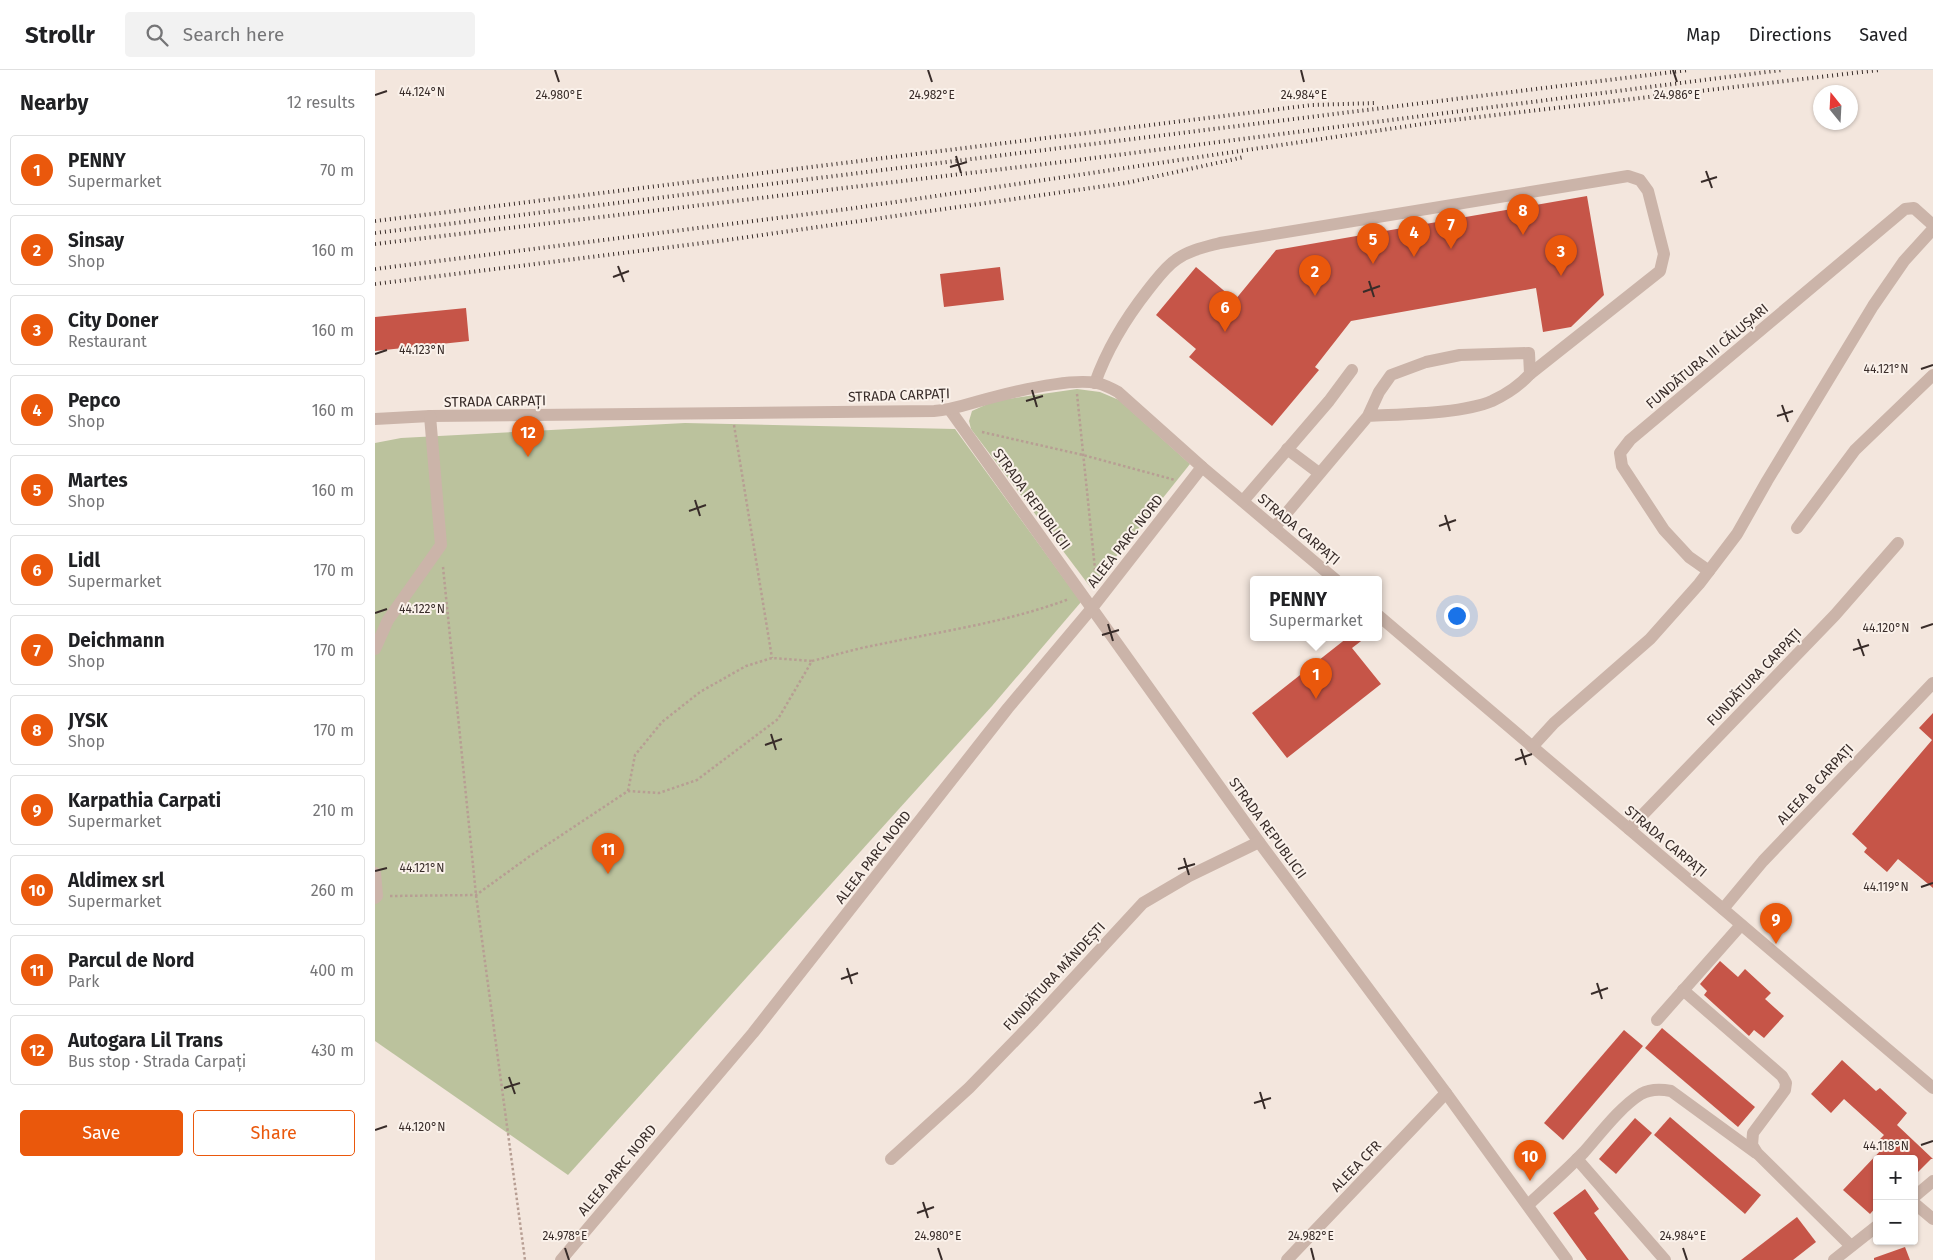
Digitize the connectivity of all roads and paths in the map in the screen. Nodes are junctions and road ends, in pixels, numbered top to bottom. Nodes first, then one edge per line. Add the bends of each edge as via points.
1 (1933, 227) edge
2 (1352, 370) dead end
3 (1530, 374) junction
4 (1933, 375) edge
5 (1076, 382) junction
6 (1095, 383) junction
7 (950, 410) junction
8 (732, 413) junction
9 (430, 416) junction
10 (1368, 416) junction
11 (375, 419) edge
12 (961, 427) junction
13 (1287, 449) junction
14 (1083, 455) junction
15 (1202, 467) junction
16 (1319, 474) junction
17 (1189, 483) junction
18 (1243, 501) junction
19 (1274, 528) junction
20 (1797, 528) dead end
21 (1898, 543) dead end
22 (441, 545) junction
23 (1709, 571) junction
24 (1331, 576) edge
25 (1084, 596) junction
26 (1092, 608) junction
27 (1382, 619) edge
28 (375, 649) edge
29 (772, 658) junction
30 (812, 661) junction
31 (1933, 683) edge
32 (1532, 747) junction
33 (628, 790) junction
34 (1629, 830) junction
35 (1259, 842) junction
36 (375, 873) edge
37 (476, 895) junction
38 (376, 897) edge
39 (1723, 909) junction
40 (1741, 925) junction
41 (1683, 990) junction
42 (1657, 1020) dead end
43 (1933, 1088) edge
44 (1446, 1093) junction
45 (1757, 1153) junction
46 (1577, 1159) junction
47 (891, 1160) dead end
48 (1933, 1181) edge
49 (1918, 1194) edge
50 (1528, 1205) junction
51 (1918, 1207) edge
52 (1933, 1220) edge
53 (1873, 1229) edge
54 (1851, 1246) junction
55 (525, 1260) edge
56 (561, 1260) edge
57 (1287, 1260) edge
58 (1567, 1260) edge
59 (1665, 1260) edge
60 (1834, 1260) edge

1 - 23 street, FUNDĂTURA III CĂLUȘARI via 1904,260 1873,306 1737,534
1 - 23 street, FUNDĂTURA III CĂLUȘARI via 1914,208 1905,209 1630,440 1620,453 1622,466 1664,530 1689,557
2 - 13 street
3 - 6 street via 1660,271 1664,254 1648,191 1640,180 1628,176 1220,243 1195,250 1177,259 1161,273 1129,316 1101,364
3 - 10 street via 1492,401 1471,408
3 - 10 street via 1529,353 1460,355 1426,362 1391,375
4 - 20 street via 1855,450
5 - 6 street, STRADA CARPAȚI
5 - 7 street, STRADA CARPAȚI via 994,396
5 - 14 path
6 - 15 street, STRADA CARPAȚI via 1118,392
7 - 8 street, STRADA CARPAȚI
7 - 12 street, STRADA REPUBLICII
8 - 9 street, STRADA CARPAȚI
8 - 29 path
9 - 11 street, STRADA CARPAȚI
9 - 22 street
10 - 16 street
12 - 14 path
12 - 25 street, STRADA REPUBLICII
13 - 16 street
13 - 18 street
14 - 17 path
14 - 25 path via 1095,569 1091,590
15 - 17 street, ALEEA PARC NORD
15 - 18 street, STRADA CARPAȚI
16 - 19 street
17 - 26 street, ALEEA PARC NORD
18 - 19 street, STRADA CARPAȚI
19 - 24 street, STRADA CARPAȚI
21 - 34 street, FUNDĂTURA CARPAȚI via 1835,615
22 - 28 street via 388,620
22 - 37 path
23 - 32 street, FUNDĂTURA III CĂLUȘARI via 1650,639 1554,723
25 - 26 street, STRADA REPUBLICII
25 - 30 path via 992,622 869,646
26 - 35 street, STRADA REPUBLICII
26 - 56 street, ALEEA PARC NORD via 1009,708 753,1033
27 - 32 street, STRADA CARPAȚI
29 - 30 path
29 - 33 path via 746,666 700,692 662,722 635,755
30 - 33 path via 778,719 697,780 659,793
31 - 39 street, ALEEA B CARPAȚI via 1763,861
32 - 34 street, STRADA CARPAȚI
33 - 37 path
34 - 39 street, STRADA CARPAȚI
35 - 44 street, STRADA REPUBLICII
35 - 47 street, FUNDĂTURA MĂNDEȘTI via 1143,903 969,1088
36 - 38 street
37 - 38 path
37 - 55 path
39 - 40 street, STRADA CARPAȚI
40 - 41 street
40 - 43 street, STRADA CARPAȚI
41 - 42 street
41 - 45 street via 1782,1076 1786,1083 1785,1090 1753,1133 1752,1144
44 - 50 street, STRADA REPUBLICII
44 - 57 street, ALEEA CFR
45 - 46 street via 1671,1091 1661,1089 1642,1093
45 - 54 street
46 - 50 street
46 - 59 street
48 - 49 street
50 - 58 street, STRADA REPUBLICII
51 - 52 street
53 - 54 street
54 - 60 street

